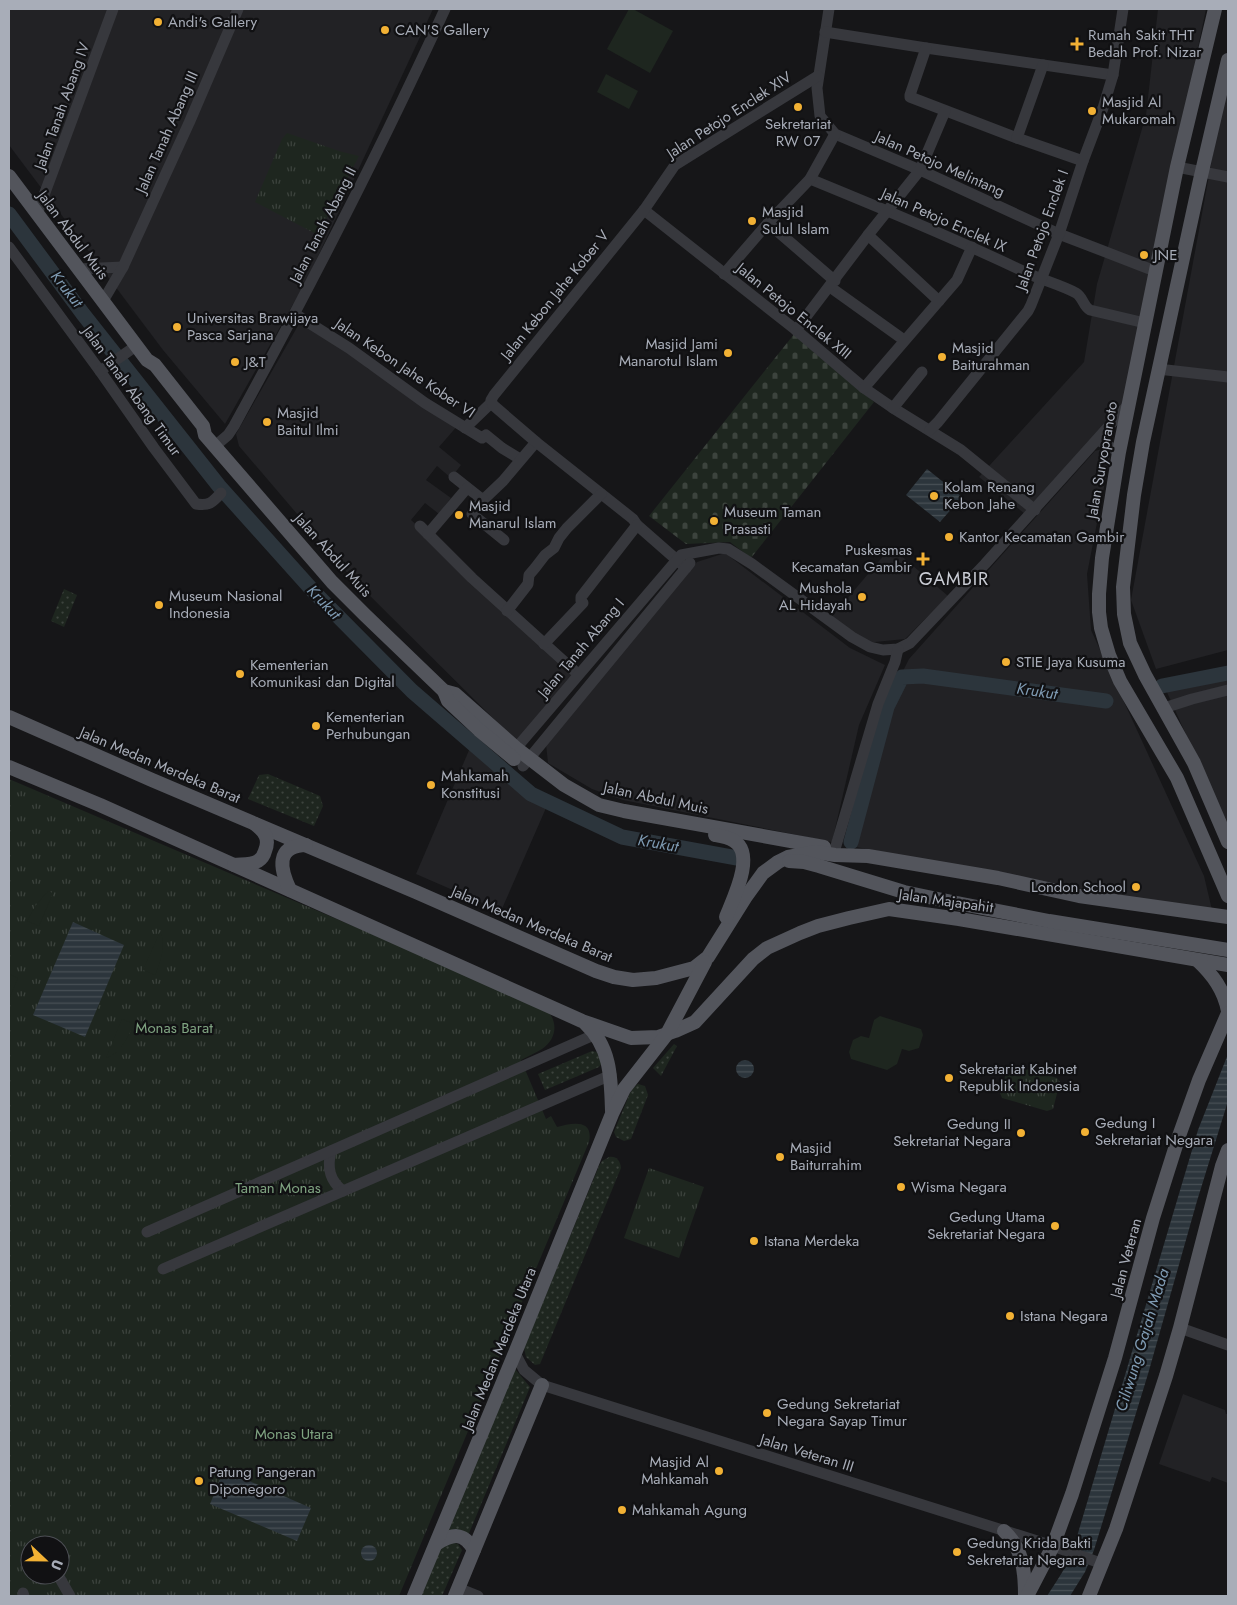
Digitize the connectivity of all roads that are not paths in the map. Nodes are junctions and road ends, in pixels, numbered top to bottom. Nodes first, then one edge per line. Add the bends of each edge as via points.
1 (113, 9) edge
2 (238, 9) edge
3 (445, 9) edge
4 (829, 9) edge
5 (1123, 9) edge
6 (1215, 9) edge
7 (826, 32) junction
8 (926, 48) junction
9 (1228, 60) edge
10 (1043, 65) junction
11 (1113, 75) junction
12 (818, 76) junction
13 (945, 111) junction
14 (835, 134) junction
15 (1017, 138) junction
16 (1082, 161) junction
17 (1178, 167) junction
18 (920, 170) junction
19 (1202, 172) junction
20 (9, 176) edge
21 (1228, 176) edge
22 (810, 179) junction
23 (644, 210) junction
24 (888, 211) junction
25 (37, 214) junction
26 (768, 223) junction
27 (1059, 234) junction
28 (868, 235) junction
29 (9, 247) edge
30 (972, 247) junction
31 (123, 266) junction
32 (79, 269) junction
33 (1155, 271) junction
34 (724, 274) junction
35 (1042, 280) junction
36 (832, 284) junction
37 (103, 301) junction
38 (939, 301) junction
39 (295, 314) junction
40 (1145, 323) junction
41 (796, 330) junction
42 (904, 340) junction
43 (132, 348) junction
44 (104, 368) junction
45 (1158, 370) junction
46 (922, 372) dead end
47 (1228, 377) edge
48 (864, 388) junction
49 (491, 401) junction
50 (1128, 405) junction
51 (892, 408) junction
52 (465, 428) junction
53 (930, 430) junction
54 (1098, 440) junction
55 (536, 442) junction
56 (215, 446) junction
57 (1119, 452) junction
58 (520, 459) junction
59 (454, 477) dead end
60 (467, 488) junction
61 (221, 494) dead end
62 (601, 494) junction
63 (483, 499) junction
64 (455, 503) junction
65 (1035, 510) junction
66 (472, 514) junction
67 (635, 522) junction
68 (504, 540) dead end
69 (696, 554) junction
70 (679, 558) junction
71 (688, 566) junction
72 (508, 611) junction
73 (544, 644) junction
74 (898, 649) junction
75 (578, 674) junction
76 (1228, 690) edge
77 (1162, 704) junction
78 (9, 717) edge
79 (513, 752) junction
80 (526, 762) junction
81 (9, 767) edge
82 (253, 822) junction
83 (1228, 842) edge
84 (307, 845) junction
85 (835, 850) junction
86 (868, 856) junction
87 (778, 862) junction
88 (233, 865) junction
89 (290, 890) junction
90 (1228, 896) edge
91 (1225, 915) edge
92 (718, 942) junction
93 (1228, 950) edge
94 (708, 957) junction
95 (1197, 960) junction
96 (1228, 965) edge
97 (1228, 1012) edge
98 (582, 1021) junction
99 (596, 1034) junction
100 (667, 1034) junction
101 (611, 1075) junction
102 (612, 1114) junction
103 (1228, 1150) edge
104 (331, 1151) junction
105 (343, 1191) junction
106 (147, 1232) dead end
107 (163, 1269) dead end
108 (1180, 1328) junction
109 (1228, 1345) edge
110 (515, 1353) junction
111 (542, 1385) junction
112 (1004, 1531) junction
113 (436, 1544) junction
114 (1053, 1546) junction
115 (474, 1550) junction
116 (1097, 1562) junction
117 (64, 1585) edge
118 (456, 1592) edge
119 (70, 1596) edge
120 (414, 1596) edge
121 (478, 1596) edge
122 (1026, 1596) edge
123 (1089, 1596) edge

1 - 25 street, Jalan Tanah Abang IV
2 - 31 street, Jalan Tanah Abang III
3 - 39 street, Jalan Tanah Abang II
4 - 7 street, Jalan Petojo Melintang
5 - 11 street, Jalan Petojo Enclek I
6 - 17 main road, Jalan Suryopranoto
7 - 8 street
7 - 12 street, Jalan Petojo Melintang
8 - 10 street
8 - 13 street via 910,96
9 - 19 main road
10 - 11 street
10 - 15 street
11 - 16 street, Jalan Petojo Enclek I
12 - 14 street, Jalan Petojo Melintang via 820,116
12 - 23 street, Jalan Petojo Enclek XIV via 675,166
13 - 15 street
13 - 18 street
14 - 18 street, Jalan Petojo Melintang
14 - 22 street
15 - 16 street
16 - 27 street, Jalan Petojo Enclek I
17 - 19 street
17 - 33 main road, Jalan Suryopranoto
18 - 24 street
18 - 27 street, Jalan Petojo Melintang
19 - 21 street
19 - 45 main road
20 - 25 main road, Jalan Abdul Muis
22 - 24 street, Jalan Petojo Enclek IX
22 - 26 street
23 - 34 street, Jalan Petojo Enclek XIII
23 - 49 street, Jalan Kebon Jahe Kober V
24 - 28 street
24 - 30 street, Jalan Petojo Enclek IX
25 - 32 main road, Jalan Abdul Muis
26 - 34 street
26 - 36 street
27 - 33 street, Jalan Petojo Melintang
27 - 35 street, Jalan Petojo Enclek I
28 - 36 street
28 - 38 street
29 - 44 street, Jalan Tanah Abang Timur
30 - 35 street, Jalan Petojo Enclek IX
30 - 38 street via 957,280
31 - 32 street
31 - 37 street, Jalan Tanah Abang III
32 - 37 main road, Jalan Abdul Muis
33 - 40 main road, Jalan Suryopranoto
34 - 41 street, Jalan Petojo Enclek XIII
35 - 40 street, Jalan Petojo Enclek IX via 1076,293 1090,310
35 - 53 street, Jalan Petojo Enclek I via 1028,311
36 - 41 street
36 - 42 street
37 - 43 main road, Jalan Abdul Muis
38 - 42 street
39 - 52 street, Jalan Kebon Jahe Kober VI
39 - 56 street, Jalan Tanah Abang II via 234,426
40 - 50 main road, Jalan Suryopranoto
41 - 48 street, Jalan Petojo Enclek XIII
42 - 48 street
43 - 44 street
43 - 56 main road, Jalan Abdul Muis via 154,365
44 - 61 street, Jalan Tanah Abang Timur via 154,448 196,504 205,506
45 - 47 street
45 - 77 main road via 1134,495 1123,587 1130,643
46 - 51 street
48 - 51 street, Jalan Petojo Enclek XIII
49 - 52 street, Jalan Kebon Jahe Kober V
49 - 55 street
50 - 54 street
50 - 57 main road, Jalan Suryopranoto
51 - 53 street, Jalan Petojo Enclek XIII
52 - 58 street, Jalan Kebon Jahe Kober VI via 482,438 486,435
53 - 65 street, Jalan Petojo Enclek XIII via 962,450
54 - 57 street
54 - 65 street
55 - 58 street
55 - 62 street
56 - 79 main road, Jalan Abdul Muis via 332,582 444,691 448,701
57 - 90 main road, Jalan Suryopranoto via 1102,558 1101,628 1123,685 1177,778
58 - 63 street
59 - 60 street
60 - 63 street
60 - 64 street
62 - 67 street
62 - 72 street via 567,528 529,575 528,584
63 - 66 street
64 - 66 street
64 - 72 street via 424,530
65 - 74 street via 910,643
66 - 68 street
67 - 70 street
67 - 73 street via 581,597 583,603
69 - 70 street
69 - 71 street, Jalan Tanah Abang I
69 - 74 street via 728,549 852,637 870,647
70 - 71 street
70 - 75 street, Jalan Tanah Abang I
71 - 80 street, Jalan Tanah Abang I
72 - 73 street
73 - 75 street
74 - 85 street via 878,704
75 - 79 street, Jalan Tanah Abang I
76 - 77 street
77 - 83 main road via 1194,763
78 - 82 main road, Jalan Medan Merdeka Barat
79 - 80 main road, Jalan Abdul Muis
80 - 85 main road, Jalan Abdul Muis via 606,807
80 - 92 main road, Jalan Abdul Muis via 558,792 602,815 735,841 744,855 743,868
81 - 88 main road
82 - 84 main road, Jalan Medan Merdeka Barat
82 - 88 main road via 266,835 266,850 257,861
84 - 89 main road via 289,849 282,859 284,877
84 - 94 main road, Jalan Medan Merdeka Barat via 614,977 633,980 673,975 694,968
85 - 86 main road, Jalan Abdul Muis
86 - 87 main road, Jalan Medan Merdeka Barat via 816,852
86 - 91 main road, Jalan Medan Merdeka Barat via 998,878 1079,896
87 - 92 main road, Jalan Medan Merdeka Barat via 763,873
87 - 93 main road via 804,862 904,892 1048,921
88 - 89 main road
89 - 98 main road
92 - 94 main road, Jalan Medan Merdeka Barat
94 - 100 main road, Jalan Majapahit
95 - 96 main road, Jalan Majapahit
95 - 97 main road via 1219,985
95 - 100 main road, Jalan Majapahit via 889,909 818,926 767,948 753,958 695,1022
97 - 114 main road, Jalan Veteran via 1179,1136 1153,1218 1116,1358
98 - 99 main road
98 - 100 main road via 631,1038
99 - 101 main road
99 - 104 street
100 - 102 main road, Jalan Majapahit via 624,1089
101 - 102 main road
101 - 105 street
102 - 110 main road, Jalan Medan Merdeka Utara
103 - 108 main road
104 - 105 street via 331,1178
104 - 106 street
105 - 107 street
108 - 109 street
108 - 116 main road via 1116,1529
110 - 111 street, Jalan Veteran III via 524,1370
110 - 113 main road, Jalan Medan Merdeka Utara
111 - 112 street, Jalan Veteran III
111 - 115 main road
112 - 114 street, Jalan Veteran III
112 - 122 main road via 1020,1553
113 - 115 main road via 447,1537 460,1536 470,1542
113 - 120 main road, Jalan Medan Merdeka Utara
114 - 116 street, Jalan Veteran III
114 - 122 main road, Jalan Veteran
115 - 118 main road
116 - 123 main road
117 - 119 street
118 - 121 street

